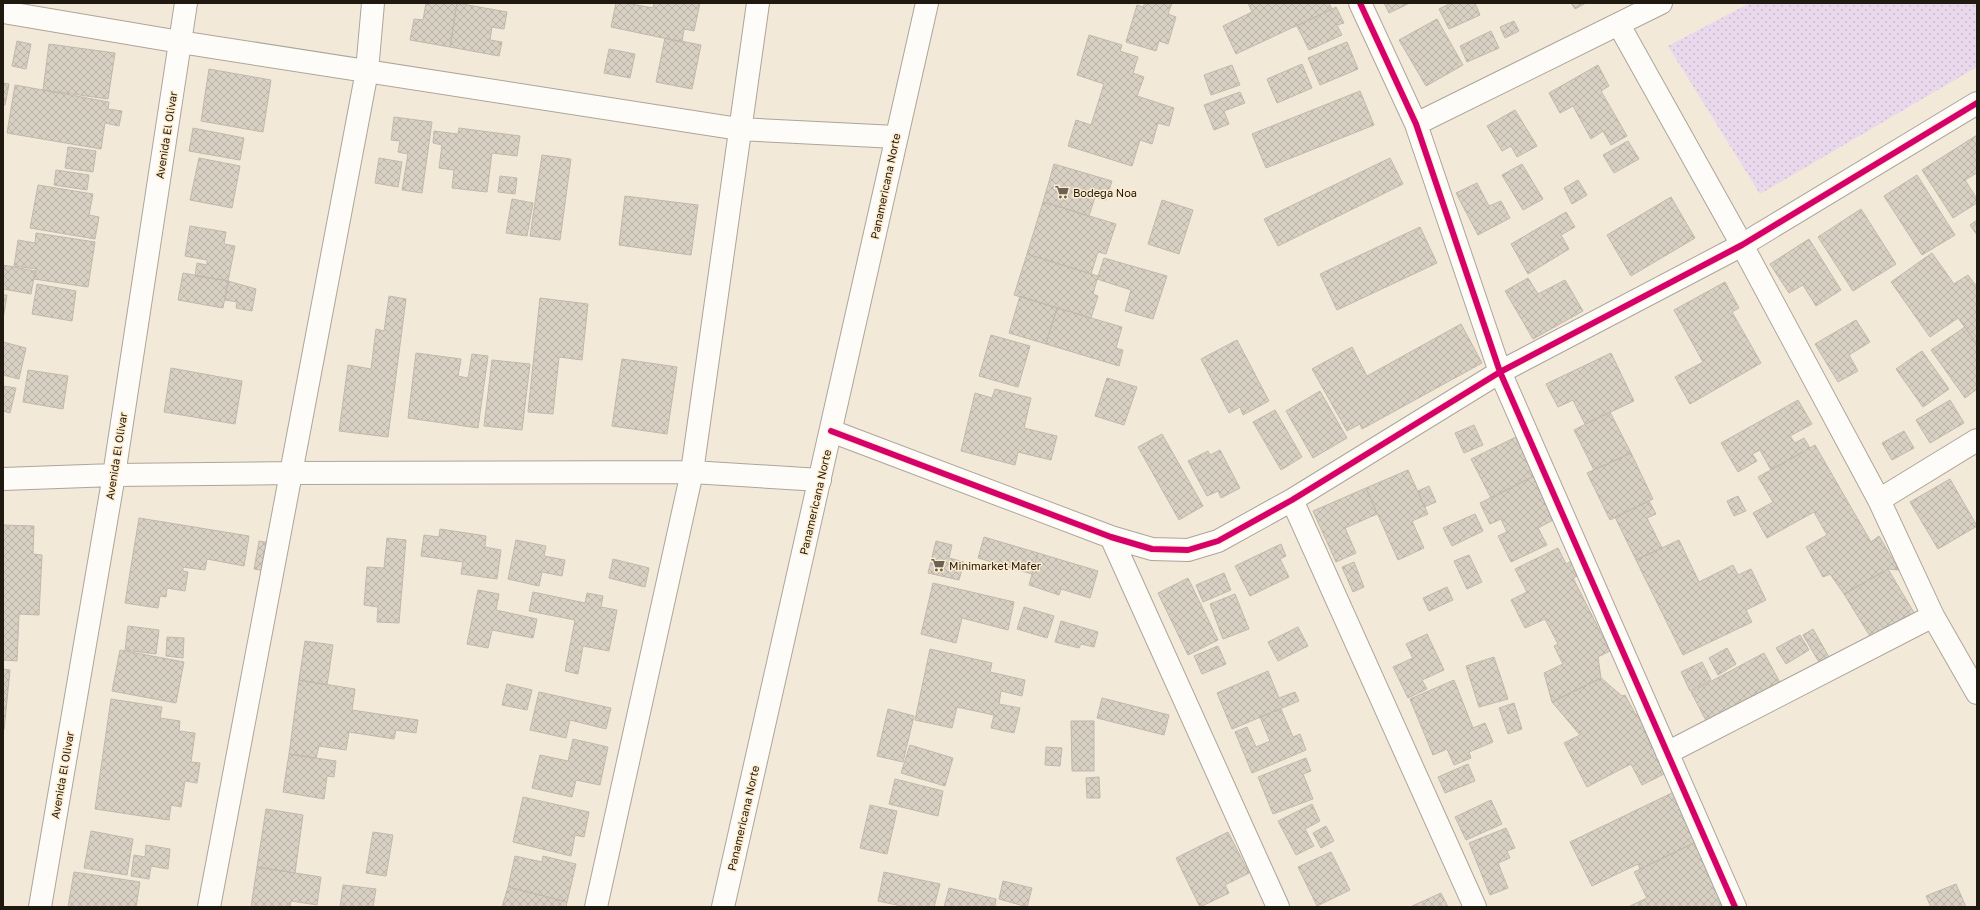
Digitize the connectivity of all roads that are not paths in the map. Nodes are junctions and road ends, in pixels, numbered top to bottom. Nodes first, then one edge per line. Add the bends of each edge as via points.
1 (186, 3) edge
2 (374, 3) edge
3 (758, 3) edge
4 (927, 3) edge
5 (1360, 3) edge
6 (1661, 3) edge
7 (3, 12) edge
8 (1619, 24) junction
9 (180, 42) junction
10 (367, 71) junction
11 (1977, 103) edge
12 (1416, 124) junction
13 (739, 129) junction
14 (896, 137) junction
15 (1742, 245) junction
16 (1500, 372) junction
17 (831, 431) junction
18 (1977, 440) edge
19 (692, 472) junction
20 (292, 473) junction
21 (114, 474) junction
22 (3, 478) edge
23 (820, 480) junction
24 (1292, 500) junction
25 (1879, 500) junction
26 (1111, 537) junction
27 (1933, 616) junction
28 (1977, 692) edge
29 (1667, 753) junction
30 (40, 907) edge
31 (209, 907) edge
32 (596, 907) edge
33 (723, 907) edge
34 (1278, 907) edge
35 (1475, 907) edge
36 (1735, 907) edge

1 - 9 main road, Avenida El Olivar
2 - 10 main road
3 - 13 main road
4 - 14 main road, Panamericana Norte
5 - 12 main road
6 - 8 main road
7 - 9 main road
8 - 12 main road
8 - 15 main road
9 - 10 main road
9 - 21 main road, Avenida El Olivar
10 - 13 main road
10 - 20 main road
11 - 15 main road
12 - 16 main road
13 - 14 main road
13 - 19 main road
14 - 17 main road, Panamericana Norte
15 - 16 main road
15 - 25 main road
16 - 24 main road
16 - 29 main road
17 - 23 main road, Panamericana Norte
17 - 26 main road
18 - 25 main road
19 - 20 main road
19 - 23 main road
19 - 32 main road
20 - 21 main road
20 - 31 main road
21 - 22 main road
21 - 30 main road, Avenida El Olivar
23 - 33 main road, Panamericana Norte
24 - 26 main road via 1218,541 1188,550 1152,549
24 - 35 main road
25 - 27 main road
26 - 34 main road
27 - 28 main road
27 - 29 main road
29 - 36 main road

